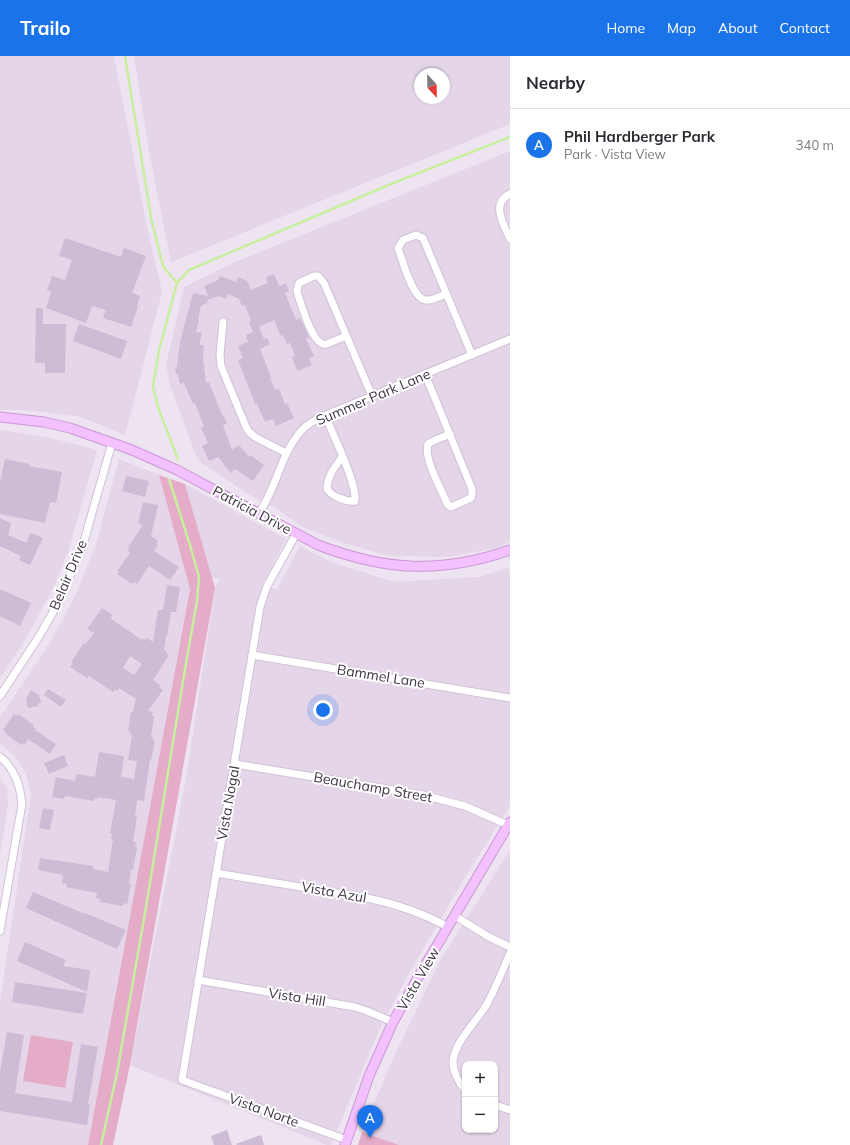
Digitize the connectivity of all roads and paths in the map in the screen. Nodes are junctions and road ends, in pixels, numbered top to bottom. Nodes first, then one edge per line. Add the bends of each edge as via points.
1 (510, 194) edge
2 (510, 239) edge
3 (446, 294) junction
4 (223, 322) dead end
5 (346, 336) junction
6 (510, 339) edge
7 (472, 355) junction
8 (426, 374) junction
9 (372, 396) junction
10 (325, 416) junction
11 (0, 417) edge
12 (450, 434) junction
13 (112, 443) junction
14 (286, 453) junction
15 (342, 457) junction
16 (259, 513) junction
17 (296, 534) junction
18 (510, 550) edge
19 (252, 655) junction
20 (0, 696) edge
21 (510, 698) edge
22 (0, 757) edge
23 (235, 764) junction
24 (509, 824) edge
25 (216, 873) junction
26 (455, 916) junction
27 (448, 927) junction
28 (0, 930) edge
29 (510, 947) edge
30 (510, 953) edge
31 (198, 980) junction
32 (393, 1022) junction
33 (182, 1080) joint
34 (462, 1086) edge
35 (498, 1106) edge
36 (510, 1110) edge
37 (346, 1143) edge

1 - 2 street via 505,196 499,205
3 - 3 street via 423,238 416,235 403,240 398,248 417,296 430,300
3 - 7 street
4 - 14 street via 221,366 246,426 255,437
5 - 5 street via 324,345 320,343 314,336 298,295 299,283 314,276 321,279
5 - 9 street
6 - 7 street, Summer Park Lane
7 - 8 street, Summer Park Lane
8 - 9 street, Summer Park Lane
8 - 12 street
9 - 10 street, Summer Park Lane
10 - 14 street, Summer Park Lane via 302,429
10 - 15 street
11 - 13 street, Patricia Drive via 70,428
12 - 12 street via 428,444 427,452 435,476 451,507 471,498 472,489
13 - 16 street, Patricia Drive via 177,470
13 - 20 street, Belair Drive via 84,541 71,573 52,614
14 - 16 street, Summer Park Lane via 265,505
15 - 15 street via 354,486 355,501 341,498 327,489 332,470
16 - 17 street, Patricia Drive
17 - 18 street, Patricia Drive via 318,545 368,561 420,567 472,561
17 - 19 street, Vista Nogal via 260,607
19 - 21 street, Bammel Lane
19 - 23 street, Vista Nogal
22 - 28 street via 13,772 22,804
23 - 24 street, Beauchamp Street via 431,797 465,806
23 - 25 street, Vista Nogal
24 - 26 street, Vista View
25 - 27 street, Vista Azul via 390,903 414,910
25 - 31 street, Vista Nogal
26 - 27 street, Vista View
26 - 29 street
27 - 32 street, Vista View
30 - 34 street via 486,1005 458,1046 453,1061 454,1070
31 - 32 street, Vista Hill via 355,1007
31 - 33 street, Vista Nogal
32 - 37 street, Vista View via 369,1076
33 - 37 street, Vista Norte
35 - 36 street

